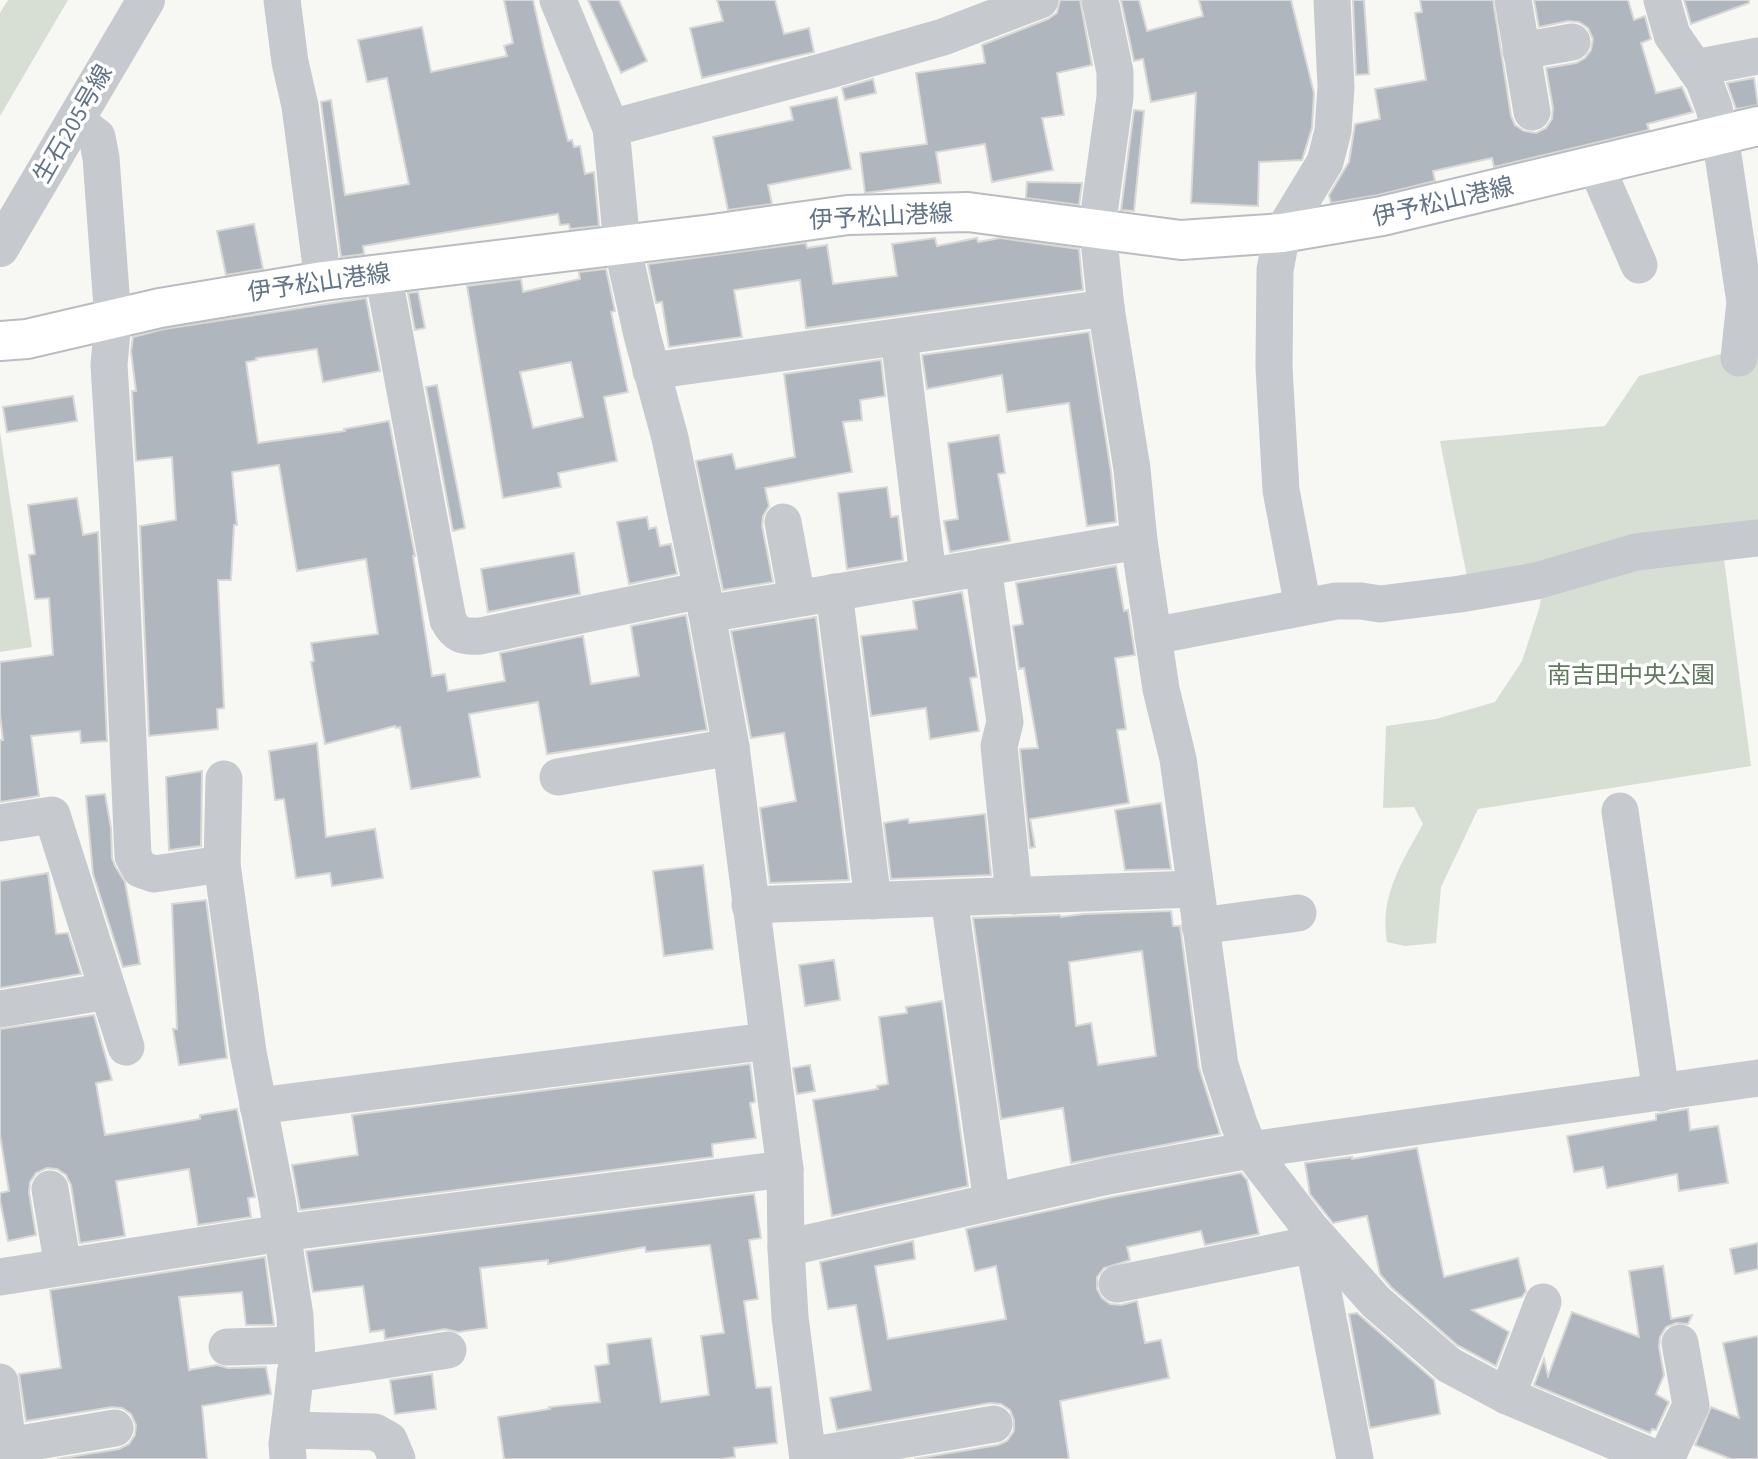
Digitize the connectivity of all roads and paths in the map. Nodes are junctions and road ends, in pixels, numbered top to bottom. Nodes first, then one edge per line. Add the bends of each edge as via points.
1 (146, 0) edge
2 (282, 0) edge
3 (558, 0) edge
4 (1040, 0) edge
5 (1100, 0) edge
6 (1332, 0) edge
7 (1513, 0) edge
8 (1662, 0) edge
9 (1572, 42) dead end
10 (1521, 51) junction
11 (1758, 56) edge
12 (1695, 68) junction
13 (1532, 112) dead end
14 (75, 120) junction
15 (1758, 126) edge
16 (611, 128) junction
17 (1720, 135) junction
18 (1596, 166) junction
19 (1098, 230) junction
20 (1282, 233) junction
21 (622, 245) junction
22 (0, 248) edge
23 (1639, 265) dead end
24 (383, 273) junction
25 (323, 281) junction
26 (1106, 308) junction
27 (113, 320) junction
28 (899, 337) junction
29 (0, 341) edge
30 (1739, 358) dead end
31 (651, 372) junction
32 (783, 522) dead end
33 (1758, 538) edge
34 (1139, 541) junction
35 (983, 567) junction
36 (928, 576) junction
37 (834, 592) junction
38 (797, 598) junction
39 (705, 602) junction
40 (1303, 607) junction
41 (1153, 636) junction
42 (731, 747) junction
43 (558, 777) dead end
44 (224, 779) dead end
45 (1620, 811) dead end
46 (0, 823) edge
47 (222, 864) junction
48 (1194, 889) junction
49 (1014, 896) junction
50 (949, 898) junction
51 (873, 901) junction
52 (750, 905) junction
53 (1297, 912) dead end
54 (1199, 926) junction
55 (108, 991) junction
56 (0, 1009) edge
57 (768, 1041) junction
58 (126, 1047) dead end
59 (1758, 1078) edge
60 (1661, 1093) junction
61 (258, 1106) junction
62 (1250, 1150) junction
63 (785, 1169) junction
64 (50, 1189) dead end
65 (992, 1202) junction
66 (282, 1233) junction
67 (1313, 1237) junction
68 (786, 1248) junction
69 (63, 1267) junction
70 (0, 1277) edge
71 (1116, 1284) dead end
72 (1543, 1302) dead end
73 (1680, 1343) dead end
74 (227, 1347) dead end
75 (448, 1350) dead end
76 (296, 1360) junction
77 (0, 1382) edge
78 (1507, 1396) junction
79 (995, 1424) dead end
80 (115, 1428) dead end
81 (288, 1444) edge
82 (9, 1453) edge
83 (808, 1458) edge
84 (397, 1459) edge
85 (1355, 1459) edge
86 (1657, 1459) edge
87 (1666, 1459) edge

1 - 14 street, 生石205号線
2 - 25 street
3 - 16 street
4 - 16 street via 930,41
5 - 19 street via 1115,72 1115,97
6 - 20 street via 1333,131 1325,162
7 - 10 street
8 - 12 street via 1672,35
9 - 10 street
10 - 13 street
11 - 12 street
12 - 17 street via 1704,81
14 - 22 street, 生石205号線
14 - 27 street via 97,137 101,158
15 - 17 main road, 伊予松山港線
16 - 21 street
17 - 18 main road, 伊予松山港線
17 - 30 street via 1745,302
18 - 20 main road, 伊予松山港線 via 1382,216
18 - 23 street
19 - 20 main road, 伊予松山港線 via 1181,240
19 - 21 main road, 伊予松山港線 via 968,212 848,215
19 - 26 street
20 - 40 street via 1275,270 1273,367 1281,490
21 - 24 main road, 伊予松山港線
21 - 31 street
24 - 25 main road, 伊予松山港線
24 - 39 street via 448,620 455,632 464,637 480,636
25 - 27 main road, 伊予松山港線
26 - 28 street
26 - 34 street
27 - 29 main road, 伊予松山港線
27 - 47 street via 109,365 133,856 141,869 154,874
28 - 31 street
28 - 36 street
31 - 39 street
32 - 38 street
33 - 40 street via 1636,552 1536,581 1460,594
34 - 35 street
34 - 41 street
35 - 36 street
35 - 49 street via 1005,722 999,746
36 - 37 street
37 - 38 street
37 - 51 street
38 - 39 street
39 - 42 street
40 - 41 street
41 - 48 street via 1178,759
42 - 43 street
42 - 52 street
44 - 47 street
45 - 60 street
46 - 55 street via 52,815
47 - 61 street
48 - 49 street
48 - 54 street
49 - 50 street
50 - 51 street
50 - 65 street
51 - 52 street
52 - 57 street
53 - 54 street
54 - 62 street via 1220,1065
55 - 56 street
55 - 58 street
57 - 61 street
57 - 63 street
59 - 60 street
60 - 62 street
61 - 66 street
62 - 65 street
62 - 67 street
63 - 66 street
63 - 68 street
64 - 69 street
65 - 68 street
66 - 69 street
66 - 76 street via 295,1316
67 - 71 street
67 - 78 street via 1422,1344 1448,1365
67 - 85 street
68 - 83 street
69 - 70 street
72 - 78 street
73 - 87 street via 1691,1405
74 - 76 street
75 - 76 street
76 - 81 street
77 - 82 street
78 - 86 street
79 - 83 street
80 - 82 street
81 - 84 street via 375,1432 389,1440

